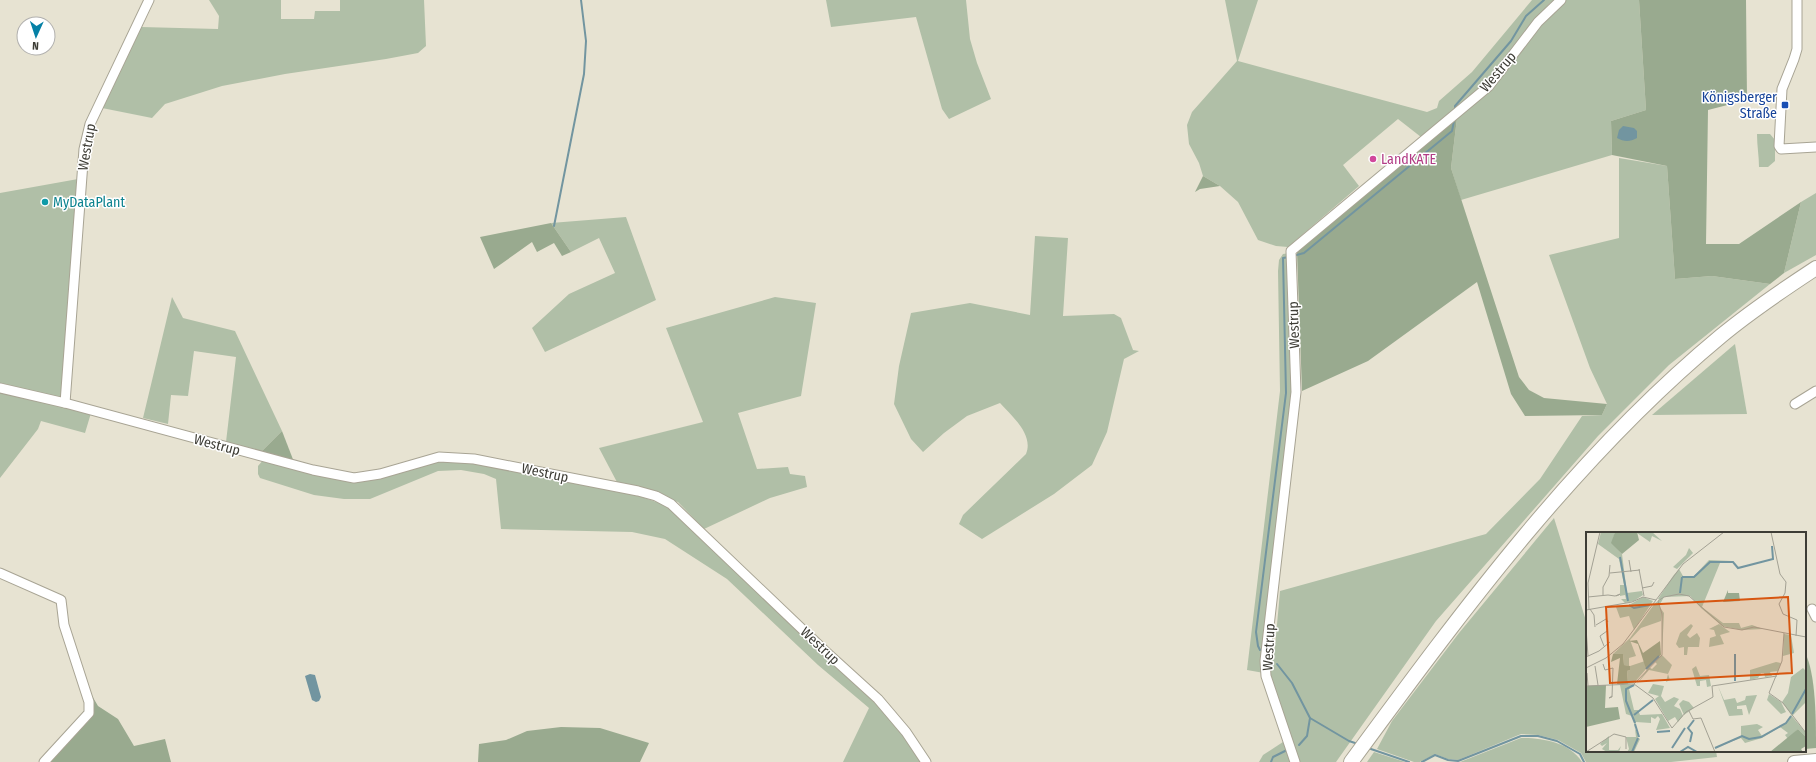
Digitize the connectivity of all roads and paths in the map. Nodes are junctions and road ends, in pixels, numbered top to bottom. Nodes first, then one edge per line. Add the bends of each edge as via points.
1 (149, 0) edge
2 (1561, 0) edge
3 (1797, 0) edge
4 (1816, 147) edge
5 (1816, 268) edge
6 (0, 388) edge
7 (1816, 392) edge
8 (65, 403) junction
9 (1795, 404) dead end
10 (0, 573) edge
11 (1816, 760) edge
12 (44, 762) edge
13 (926, 762) edge
14 (1295, 762) edge
15 (1351, 762) edge
16 (1794, 762) edge

1 - 8 street, Westrup via 90,124 84,149
2 - 14 street, Westrup via 1538,22 1489,86 1291,251 1296,392 1265,661 1266,676
3 - 4 street via 1796,49 1782,89 1779,146 1781,149
5 - 15 main road via 1778,293 1722,336 1668,382 1604,445 1516,545 1448,631
6 - 8 street, Westrup
7 - 9 street
8 - 13 street, Westrup via 313,470 354,478 380,474 439,457 474,459 656,496 671,504 878,699 906,732
10 - 12 street via 61,600 64,625 89,702 89,713
11 - 16 street

